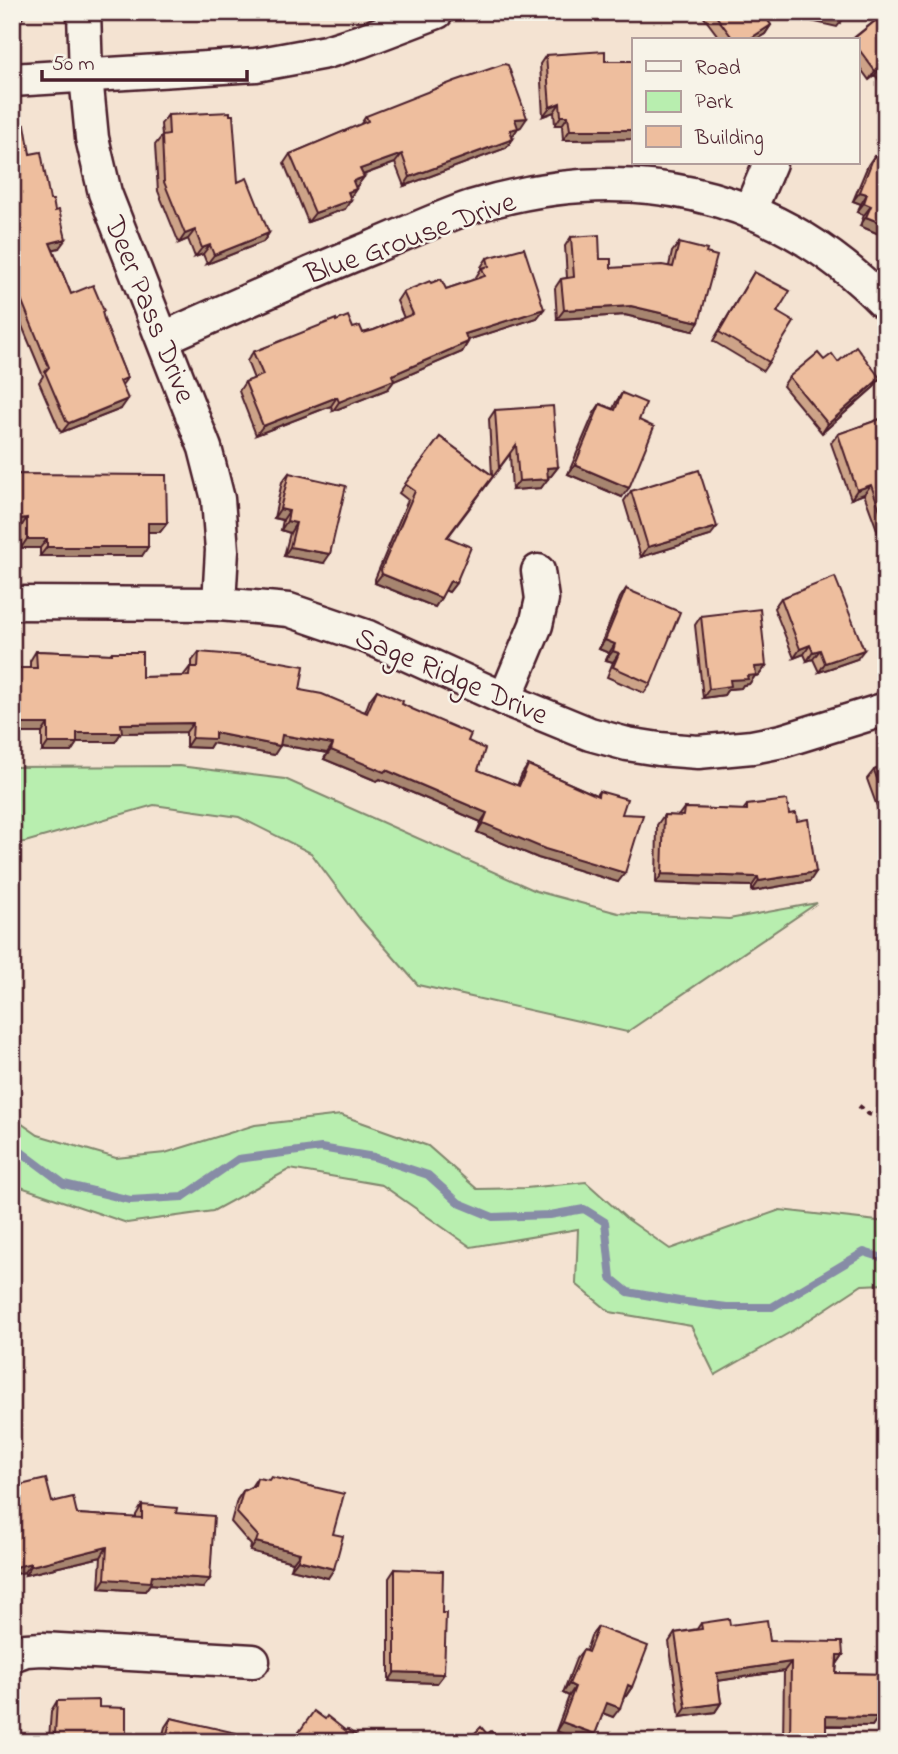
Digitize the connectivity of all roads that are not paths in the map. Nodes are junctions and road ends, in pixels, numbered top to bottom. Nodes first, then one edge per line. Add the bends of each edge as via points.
1 (84, 12) edge
2 (437, 12) edge
3 (86, 76) junction
4 (12, 80) edge
5 (770, 164) edge
6 (750, 210) junction
7 (886, 305) edge
8 (164, 338) junction
9 (538, 571) dead end
10 (12, 603) edge
11 (219, 604) junction
12 (505, 699) junction
13 (886, 709) edge
14 (12, 1655) edge
15 (253, 1661) dead end

1 - 3 street, Deer Pass Drive
2 - 3 street via 362,41 294,59
3 - 4 street
3 - 8 street, Deer Pass Drive via 92,138 105,193
5 - 6 street
6 - 7 street, Blue Grouse Drive via 826,252
6 - 8 street, Blue Grouse Drive via 659,187 597,184 522,194 469,208
8 - 11 street, Deer Pass Drive via 205,448 218,499 222,550
9 - 12 street via 542,599 536,625
10 - 11 street, Sage Ridge Drive
11 - 12 street, Sage Ridge Drive via 289,611 331,624
12 - 13 street, Sage Ridge Drive via 590,734 627,744 698,752 782,741
14 - 15 street via 42,1649

